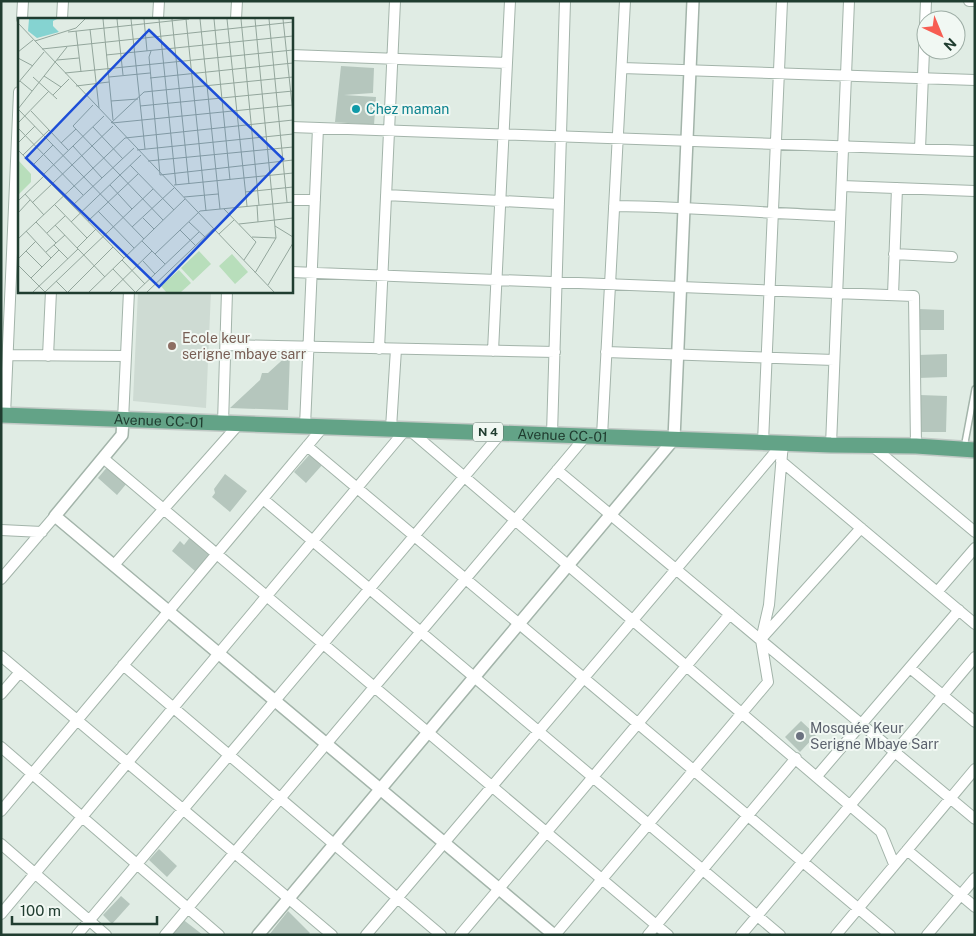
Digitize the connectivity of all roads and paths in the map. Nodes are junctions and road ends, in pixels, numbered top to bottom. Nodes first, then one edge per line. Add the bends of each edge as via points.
1 (23, 1) edge
2 (62, 1) edge
3 (159, 1) edge
4 (237, 1) edge
5 (395, 1) edge
6 (510, 1) edge
7 (565, 1) edge
8 (625, 1) edge
9 (693, 1) edge
10 (782, 1) edge
11 (849, 1) edge
12 (926, 1) edge
13 (969, 1) edge
14 (975, 1) edge
15 (22, 18) edge
16 (62, 18) edge
17 (158, 18) edge
18 (236, 18) edge
19 (292, 55) edge
20 (392, 59) junction
21 (507, 63) junction
22 (622, 68) junction
23 (690, 70) junction
24 (779, 73) junction
25 (846, 76) junction
26 (923, 78) junction
27 (975, 80) edge
28 (292, 127) edge
29 (318, 128) junction
30 (389, 130) junction
31 (503, 134) junction
32 (561, 136) junction
33 (618, 138) junction
34 (687, 141) junction
35 (18, 142) edge
36 (776, 144) junction
37 (843, 146) junction
38 (920, 149) junction
39 (975, 151) edge
40 (842, 186) junction
41 (897, 188) junction
42 (975, 191) edge
43 (386, 195) junction
44 (292, 200) edge
45 (315, 200) junction
46 (500, 201) junction
47 (559, 204) junction
48 (614, 206) junction
49 (684, 207) junction
50 (773, 214) junction
51 (840, 216) junction
52 (894, 254) junction
53 (952, 257) dead end
54 (292, 272) edge
55 (312, 272) junction
56 (382, 275) junction
57 (496, 280) junction
58 (557, 282) junction
59 (610, 284) junction
60 (681, 287) junction
61 (15, 290) edge
62 (770, 290) junction
63 (51, 292) edge
64 (129, 292) edge
65 (228, 292) edge
66 (837, 293) junction
67 (893, 295) junction
68 (226, 345) junction
69 (308, 347) junction
70 (379, 349) junction
71 (396, 349) junction
72 (493, 351) junction
73 (555, 352) junction
74 (606, 352) junction
75 (8, 355) junction
76 (678, 355) junction
77 (48, 356) junction
78 (126, 356) junction
79 (767, 358) junction
80 (834, 360) junction
81 (975, 389) edge
82 (3, 415) edge
83 (123, 420) junction
84 (223, 423) junction
85 (239, 424) junction
86 (304, 426) junction
87 (324, 426) junction
88 (391, 428) junction
89 (407, 428) junction
90 (502, 432) junction
91 (552, 434) junction
92 (586, 436) junction
93 (602, 436) junction
94 (674, 439) junction
95 (763, 442) junction
96 (782, 443) junction
97 (831, 445) junction
98 (871, 445) junction
99 (307, 446) junction
100 (916, 446) junction
101 (969, 450) edge
102 (103, 458) junction
103 (781, 461) junction
104 (557, 470) junction
105 (464, 477) junction
106 (357, 488) junction
107 (263, 499) junction
108 (164, 509) junction
109 (611, 514) junction
110 (55, 516) junction
111 (515, 520) junction
112 (861, 528) junction
113 (1, 530) edge
114 (42, 532) junction
115 (975, 532) edge
116 (414, 536) junction
117 (313, 541) junction
118 (975, 548) edge
119 (217, 554) junction
120 (114, 565) junction
121 (568, 565) junction
122 (676, 569) junction
123 (1, 579) edge
124 (465, 579) junction
125 (370, 589) junction
126 (937, 592) junction
127 (267, 596) junction
128 (959, 610) junction
129 (169, 611) junction
130 (730, 614) junction
131 (633, 620) junction
132 (519, 624) junction
133 (975, 624) edge
134 (421, 632) junction
135 (760, 640) junction
136 (323, 644) junction
137 (219, 653) junction
138 (1, 656) edge
139 (975, 657) edge
140 (123, 666) junction
141 (687, 666) junction
142 (910, 668) junction
143 (20, 672) junction
144 (474, 677) junction
145 (584, 678) junction
146 (374, 687) junction
147 (1, 694) edge
148 (942, 695) junction
149 (275, 700) junction
150 (173, 708) junction
151 (742, 713) junction
152 (77, 720) junction
153 (975, 722) edge
154 (638, 724) junction
155 (861, 724) junction
156 (538, 731) junction
157 (428, 732) junction
158 (326, 744) junction
159 (1, 747) edge
160 (895, 752) junction
161 (229, 755) junction
162 (796, 758) junction
163 (128, 762) junction
164 (975, 769) edge
165 (694, 770) junction
166 (32, 774) junction
167 (817, 776) junction
168 (593, 777) junction
169 (492, 786) junction
170 (380, 789) junction
171 (280, 798) junction
172 (950, 799) junction
173 (850, 805) junction
174 (183, 809) junction
175 (1, 811) edge
176 (748, 816) junction
177 (82, 817) junction
178 (975, 819) edge
179 (648, 824) junction
180 (546, 832) junction
181 (444, 842) junction
182 (1, 844) edge
183 (334, 844) junction
184 (907, 850) junction
185 (234, 852) junction
186 (802, 862) junction
187 (136, 864) junction
188 (894, 864) junction
189 (702, 870) junction
190 (35, 873) junction
191 (975, 878) edge
192 (602, 879) junction
193 (499, 888) junction
194 (960, 895) junction
195 (289, 898) junction
196 (397, 898) junction
197 (975, 907) edge
198 (187, 908) junction
199 (858, 908) junction
200 (1, 914) edge
201 (757, 916) junction
202 (89, 920) junction
203 (656, 925) junction
204 (77, 935) edge
205 (106, 935) edge
206 (165, 935) edge
207 (219, 935) edge
208 (258, 935) edge
209 (332, 935) edge
210 (366, 935) edge
211 (441, 935) edge
212 (460, 935) edge
213 (554, 935) edge
214 (648, 935) edge
215 (668, 935) edge
216 (741, 935) edge
217 (780, 935) edge
218 (836, 935) edge
219 (890, 935) edge
220 (927, 935) edge

1 - 15 street
2 - 16 street
3 - 17 street
4 - 18 street
5 - 20 street
6 - 21 street
7 - 32 street
8 - 22 street
9 - 23 street
10 - 24 street
11 - 25 street
12 - 26 street
13 - 14 street
19 - 20 street
20 - 21 street
20 - 30 street
21 - 31 street
22 - 23 street
22 - 33 street
23 - 24 street
23 - 34 street
24 - 25 street
24 - 36 street
25 - 26 street
25 - 37 street
26 - 27 street
26 - 38 street
28 - 29 street
29 - 30 street
29 - 45 street
30 - 31 street
30 - 43 street
31 - 32 street
31 - 46 street
32 - 33 street
32 - 47 street
33 - 34 street
33 - 48 street
34 - 36 street
34 - 49 street
35 - 61 street
36 - 37 street
36 - 50 street
37 - 38 street
37 - 40 street
38 - 39 street
40 - 41 street
40 - 51 street
41 - 42 street
41 - 52 street
43 - 46 street
43 - 56 street
44 - 45 street
45 - 55 street
46 - 47 street
46 - 57 street
47 - 58 street
48 - 49 street
48 - 59 street
49 - 50 street
49 - 60 street
50 - 51 street
50 - 62 street
51 - 66 street
52 - 53 street
52 - 67 street
54 - 55 street
55 - 56 street
55 - 69 street
56 - 57 street
56 - 70 street
57 - 58 street
57 - 72 street
58 - 59 street
58 - 73 street
59 - 60 street
59 - 74 street
60 - 62 street
60 - 76 street
61 - 75 street
62 - 66 street
62 - 79 street
63 - 77 street
64 - 78 street
65 - 68 street
66 - 67 street
66 - 80 street
67 - 100 street via 914,296
68 - 69 street
68 - 84 street
69 - 70 street
69 - 86 street
70 - 71 street
71 - 72 street
71 - 88 street
72 - 73 street
73 - 91 street
74 - 76 street
74 - 93 street
75 - 77 street
75 - 82 street
76 - 79 street
76 - 94 street
77 - 78 street
78 - 83 street
79 - 80 street
79 - 95 street
80 - 97 street
81 - 101 lane
82 - 83 main road, Avenue CC-01 / N 4
83 - 84 main road, Avenue CC-01 / N 4
83 - 102 street via 122,434
84 - 85 main road, Avenue CC-01 / N 4
85 - 86 main road, Avenue CC-01 / N 4
85 - 108 street
86 - 87 main road, Avenue CC-01 / N 4
87 - 88 main road, Avenue CC-01 / N 4
87 - 99 street
88 - 89 main road, Avenue CC-01 / N 4
89 - 90 main road, Avenue CC-01 / N 4
89 - 105 street
89 - 106 street
90 - 91 main road, Avenue CC-01 / N 4
90 - 105 street
91 - 92 main road, Avenue CC-01 / N 4
92 - 93 main road, Avenue CC-01 / N 4
92 - 104 street
93 - 94 main road, Avenue CC-01 / N 4
94 - 95 main road, Avenue CC-01 / N 4
94 - 109 street
95 - 96 main road, Avenue CC-01 / N 4
96 - 97 main road, Avenue CC-01 / N 4
96 - 103 street
96 - 122 street
97 - 98 main road, Avenue CC-01 / N 4
98 - 100 main road, Avenue CC-01 / N 4
98 - 115 street
99 - 106 street
99 - 107 street
100 - 101 main road, Avenue CC-01 / N 4
102 - 108 street
102 - 110 street
103 - 112 street
103 - 135 street via 769,605
104 - 109 street
104 - 111 street
105 - 111 street
105 - 116 street
106 - 116 street
106 - 117 street
107 - 117 street
107 - 119 street
108 - 119 street
108 - 120 street
109 - 121 street
109 - 122 street
110 - 114 street
110 - 120 street
111 - 121 street
111 - 124 street
112 - 126 street
112 - 135 street
113 - 114 street
114 - 123 street
116 - 124 street
116 - 125 street
117 - 125 street
117 - 127 street
118 - 126 street
119 - 127 street
119 - 129 street
120 - 129 street
121 - 131 street
121 - 132 street
122 - 130 street
122 - 131 street
124 - 132 street
124 - 134 street
125 - 134 street
125 - 136 street
126 - 128 street
127 - 136 street
127 - 137 street
128 - 133 street
128 - 142 street
129 - 137 street
129 - 140 street
130 - 135 street
130 - 141 street
131 - 141 street
131 - 145 street
132 - 144 street
132 - 145 street
134 - 144 street
134 - 146 street
135 - 151 street via 768,682
135 - 155 street
136 - 146 street
136 - 149 street
137 - 149 street
137 - 150 street
138 - 143 street
139 - 148 street
140 - 150 street
140 - 152 street
141 - 151 street
141 - 154 street
142 - 148 street
142 - 155 street
143 - 147 street
143 - 152 street
144 - 156 street
144 - 157 street
145 - 154 street
145 - 156 street
146 - 157 street
146 - 158 street
148 - 153 street
148 - 160 street
149 - 158 street
149 - 161 street
150 - 161 street
150 - 163 street
151 - 162 street
151 - 165 street
152 - 163 street
152 - 166 street
154 - 165 street
154 - 168 street
155 - 160 street
155 - 167 street
156 - 168 street
156 - 169 street
157 - 169 street
157 - 170 street
158 - 170 street
158 - 171 street
159 - 166 street
160 - 172 street
160 - 173 street
161 - 171 street
161 - 174 street
162 - 167 street
162 - 176 street
163 - 174 street
163 - 177 street
164 - 172 street
165 - 176 street
165 - 179 street
166 - 175 street
166 - 177 street
167 - 173 street
168 - 179 street
168 - 180 street
169 - 180 street
169 - 181 street
170 - 181 street
170 - 183 street
171 - 183 street
171 - 185 street
172 - 178 street
172 - 184 street
173 - 186 street
173 - 188 street via 881,832
174 - 185 street
174 - 187 street
176 - 186 street
176 - 189 street
177 - 187 street
177 - 190 street
179 - 189 street
179 - 192 street
180 - 192 street
180 - 193 street
181 - 193 street
181 - 196 street
182 - 190 street
183 - 195 street
183 - 196 street
184 - 188 street
184 - 194 street
185 - 195 street
185 - 198 street
186 - 199 street
186 - 201 street
187 - 198 street
187 - 202 street
188 - 199 street
189 - 201 street
189 - 203 street
190 - 200 street
190 - 202 street
191 - 194 street
192 - 203 street
192 - 213 street
193 - 212 street
193 - 213 street
194 - 197 street
194 - 220 street
195 - 208 street
195 - 209 street
196 - 210 street
196 - 211 street
198 - 206 street
198 - 207 street
199 - 218 street
199 - 219 street
201 - 216 street
201 - 217 street
202 - 204 street
202 - 205 street
203 - 214 street
203 - 215 street

